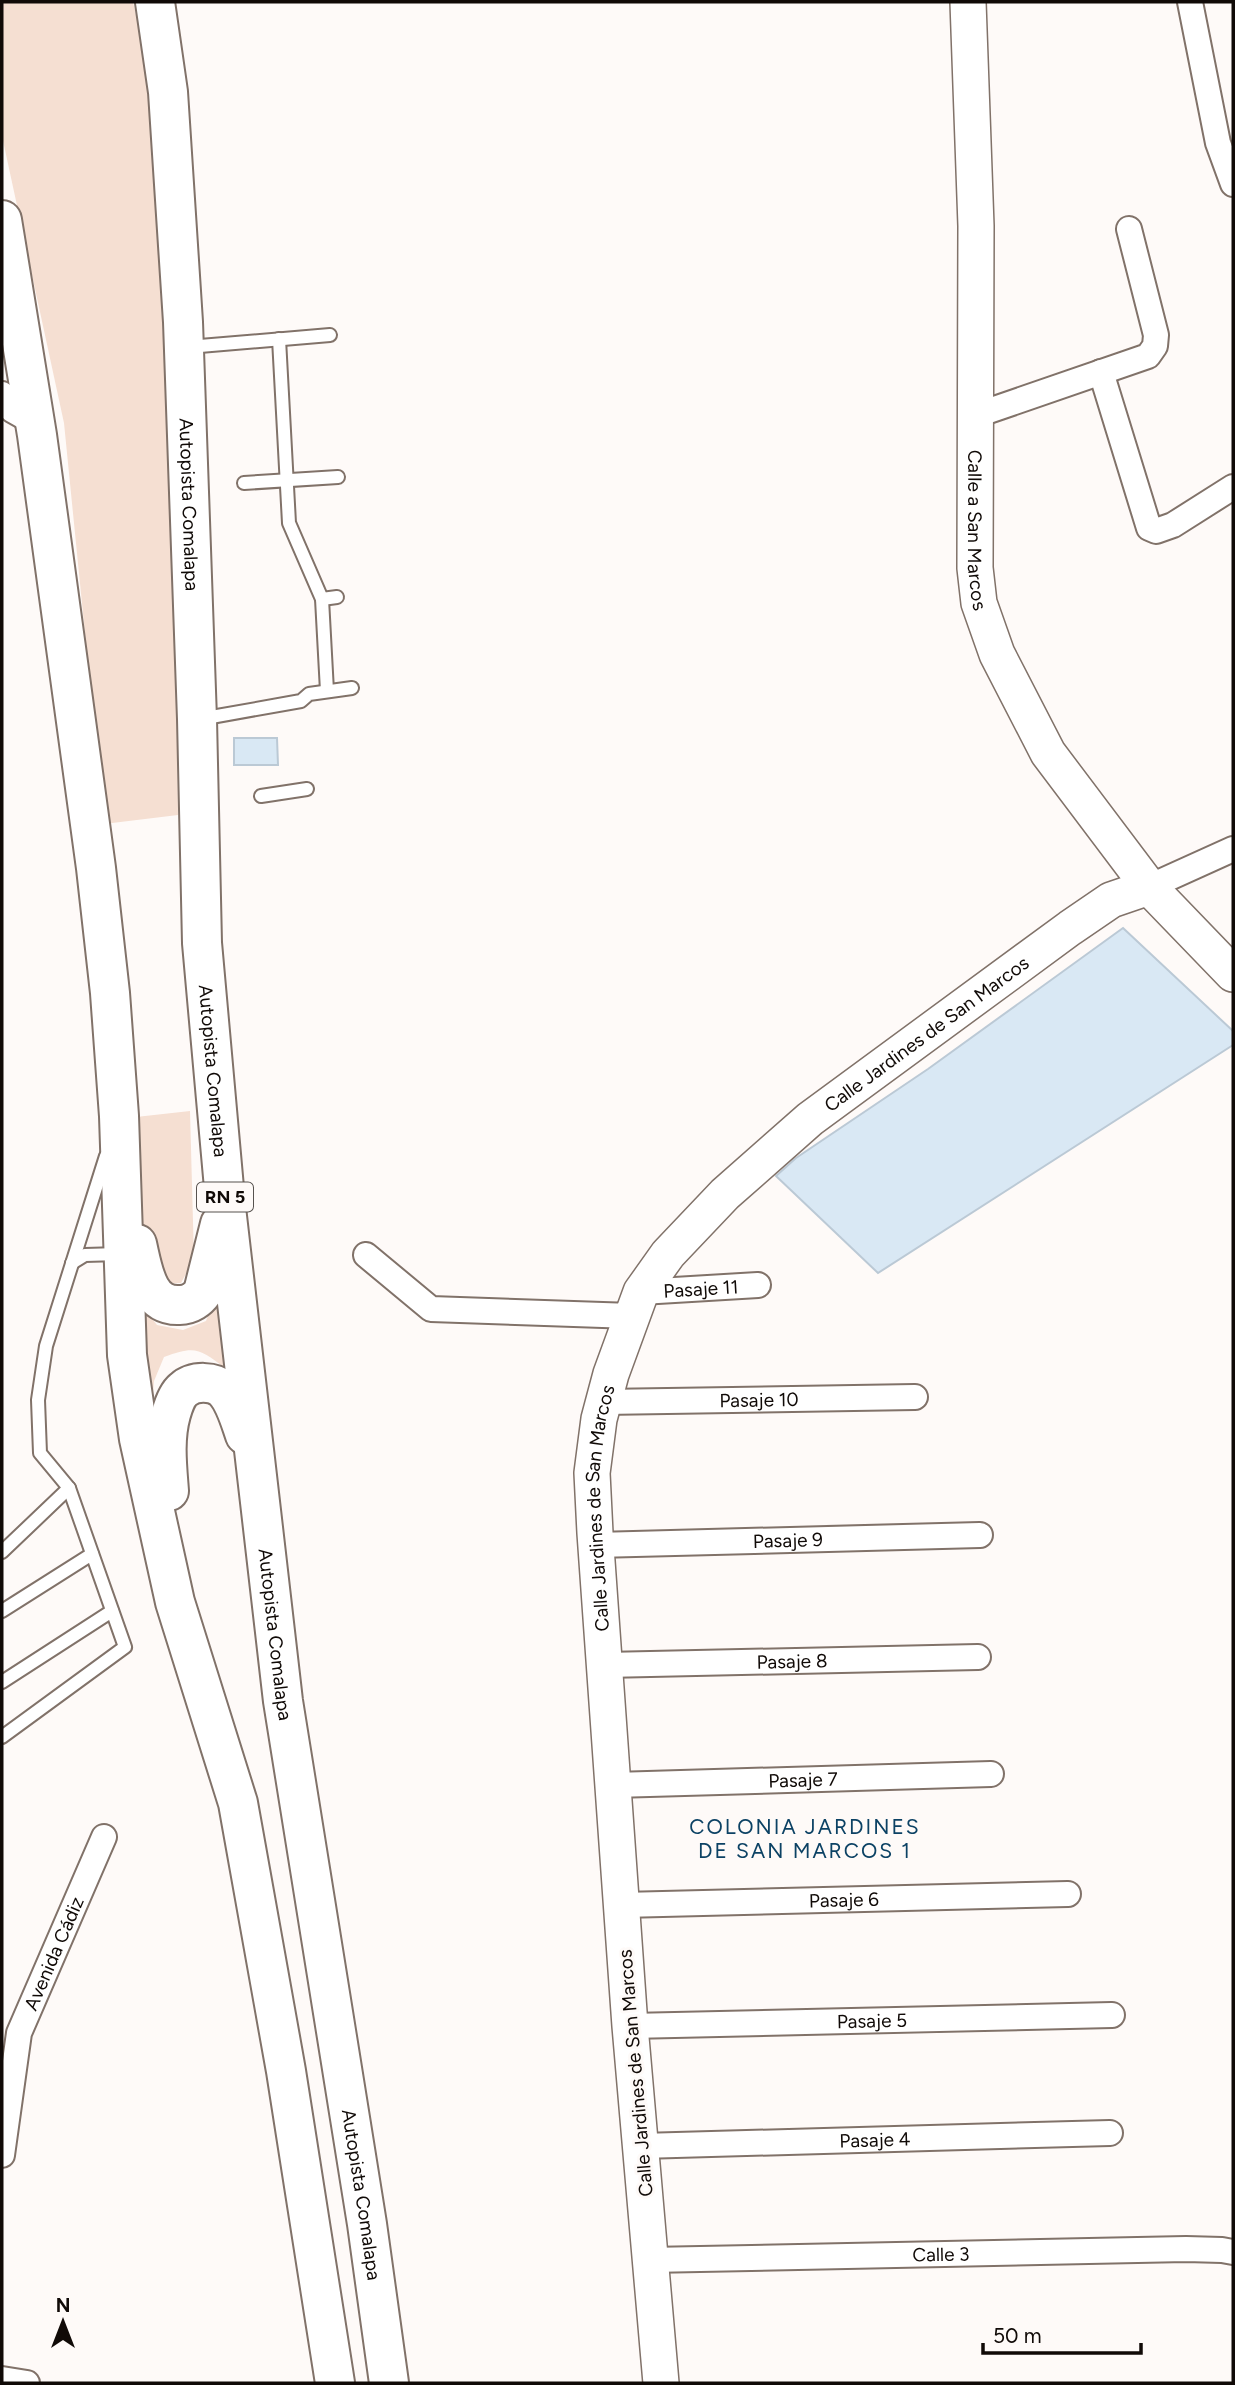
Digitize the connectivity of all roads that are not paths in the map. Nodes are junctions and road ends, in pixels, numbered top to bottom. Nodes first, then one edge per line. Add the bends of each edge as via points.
1 (155, 2) edge
2 (968, 2) edge
3 (1190, 2) edge
4 (1233, 184) edge
5 (2, 220) edge
6 (1129, 229) dead end
7 (330, 335) dead end
8 (279, 338) junction
9 (184, 347) junction
10 (1101, 372) junction
11 (2, 394) edge
12 (974, 416) junction
13 (35, 423) junction
14 (338, 477) dead end
15 (287, 478) junction
16 (244, 483) dead end
17 (1229, 499) edge
18 (337, 597) dead end
19 (322, 599) junction
20 (352, 688) dead end
21 (327, 691) junction
22 (197, 719) junction
23 (307, 789) dead end
24 (261, 796) dead end
25 (1233, 849) edge
26 (1149, 887) junction
27 (1231, 969) edge
28 (119, 1115) junction
29 (122, 1184) junction
30 (225, 1199) junction
31 (124, 1254) junction
32 (366, 1255) dead end
33 (72, 1263) junction
34 (758, 1285) dead end
35 (636, 1304) junction
36 (915, 1397) dead end
37 (603, 1402) junction
38 (69, 1488) junction
39 (263, 1515) junction
40 (980, 1535) dead end
41 (596, 1545) junction
42 (2, 1552) edge
43 (92, 1554) junction
44 (175, 1602) junction
45 (2, 1611) edge
46 (112, 1611) junction
47 (978, 1657) dead end
48 (605, 1665) junction
49 (2, 1682) edge
50 (2, 1737) edge
51 (992, 1774) dead end
52 (614, 1785) junction
53 (104, 1837) dead end
54 (1068, 1894) dead end
55 (622, 1905) junction
56 (1112, 2015) dead end
57 (630, 2026) junction
58 (10, 2033) edge
59 (1110, 2133) dead end
60 (641, 2146) junction
61 (2, 2155) edge
62 (1233, 2252) edge
63 (649, 2260) junction
64 (2, 2379) edge
65 (27, 2383) edge
66 (335, 2383) edge
67 (389, 2383) edge
68 (661, 2383) edge

1 - 9 highway, Autopista Comalapa / RN 5 via 168,92
2 - 12 main road, Calle a San Marcos via 975,214
3 - 4 street via 1218,143
5 - 13 highway
6 - 10 street via 1156,335 1154,346 1148,356
7 - 8 lane
8 - 9 lane
8 - 15 lane
9 - 22 highway, Autopista Comalapa / RN 5
10 - 12 street
10 - 17 street via 1149,528 1156,531 1173,525
11 - 13 street via 12,410
12 - 26 main road, Calle a San Marcos via 975,568 979,603 993,645 1048,753
13 - 28 highway via 96,867
14 - 15 lane
15 - 16 lane
15 - 19 lane via 289,523
18 - 19 lane
19 - 21 lane
20 - 21 lane
21 - 22 lane via 309,694 301,701
22 - 30 highway, Autopista Comalapa / RN 5 via 202,943
23 - 24 lane
25 - 26 street
26 - 27 main road, Calle a San Marcos
26 - 35 main road, Calle Jardines de San Marcos via 1111,900 1090,914 810,1119 724,1194 668,1254
28 - 29 highway
28 - 33 lane
29 - 30 highway via 145,1277 152,1293 168,1304 186,1305 203,1292
29 - 31 highway
30 - 39 highway, Autopista Comalapa / RN 5
31 - 33 lane via 85,1255
31 - 44 highway via 127,1355 139,1439
32 - 35 street, Pasaje 11 via 431,1309
33 - 38 lane via 46,1346 38,1400 40,1454
34 - 35 street, Pasaje 11
35 - 37 main road, Calle Jardines de San Marcos
36 - 37 street, Pasaje 10
37 - 41 main road, Calle Jardines de San Marcos via 592,1473
38 - 42 lane
38 - 43 lane
39 - 44 highway via 254,1466 231,1399 217,1385 191,1385 183,1390 172,1411 166,1442
39 - 67 highway, Autopista Comalapa / RN 5 via 283,1701
40 - 41 street, Pasaje 9
41 - 48 main road, Calle Jardines de San Marcos
43 - 45 lane
43 - 46 lane
44 - 66 highway via 239,1803
46 - 49 lane
46 - 50 lane via 125,1647
47 - 48 street, Pasaje 8
48 - 52 main road, Calle Jardines de San Marcos
51 - 52 street, Pasaje 7
52 - 55 main road, Calle Jardines de San Marcos
53 - 58 street, Avenida Cádiz
54 - 55 street, Pasaje 6
55 - 57 main road, Calle Jardines de San Marcos
56 - 57 street, Pasaje 5
57 - 60 main road, Calle Jardines de San Marcos
58 - 61 street, Avenida Cádiz
59 - 60 street, Pasaje 4
60 - 63 main road, Calle Jardines de San Marcos
62 - 63 street, Calle 3 via 1173,2249
63 - 68 main road, Calle Jardines de San Marcos
64 - 65 street

